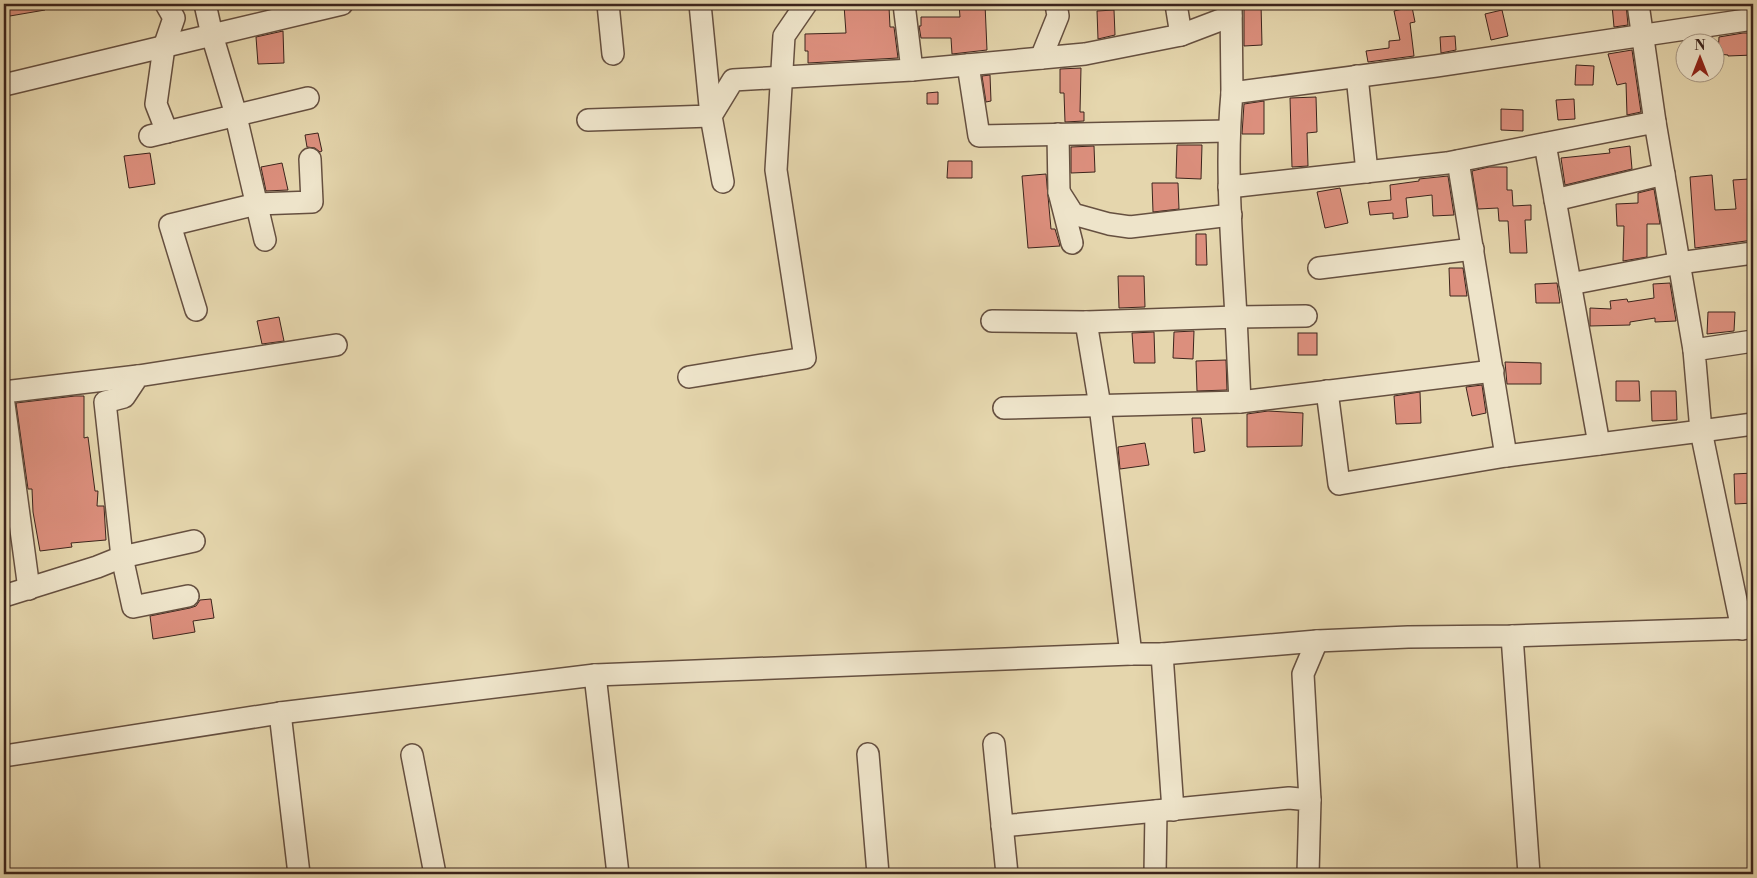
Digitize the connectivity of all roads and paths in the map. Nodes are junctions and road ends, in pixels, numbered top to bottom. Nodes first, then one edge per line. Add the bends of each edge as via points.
1 (166, 4) edge
2 (205, 4) edge
3 (342, 4) edge
4 (608, 4) edge
5 (700, 4) edge
6 (806, 4) edge
7 (904, 4) edge
8 (1056, 4) edge
9 (1176, 4) edge
10 (1638, 4) edge
11 (1231, 10) edge
12 (1753, 18) edge
13 (1642, 34) junction
14 (212, 35) junction
15 (1181, 35) junction
16 (164, 47) junction
17 (613, 54) dead end
18 (1041, 58) junction
19 (968, 65) junction
20 (912, 70) junction
21 (1357, 76) junction
22 (782, 77) junction
23 (4, 85) edge
24 (1232, 92) junction
25 (308, 98) dead end
26 (236, 115) junction
27 (710, 116) junction
28 (588, 120) dead end
29 (1655, 122) junction
30 (1228, 131) junction
31 (1058, 134) junction
32 (1545, 144) junction
33 (310, 159) dead end
34 (1458, 161) junction
35 (1367, 172) junction
36 (1664, 174) junction
37 (722, 182) dead end
38 (1229, 187) junction
39 (1059, 192) junction
40 (1555, 200) junction
41 (257, 204) junction
42 (1231, 215) junction
43 (266, 240) dead end
44 (1072, 243) dead end
45 (1473, 249) junction
46 (1753, 253) edge
47 (1679, 264) junction
48 (1319, 268) dead end
49 (1570, 284) junction
50 (196, 310) dead end
51 (1306, 316) dead end
52 (1236, 317) junction
53 (992, 320) dead end
54 (1086, 322) junction
55 (1753, 341) edge
56 (336, 345) dead end
57 (1694, 350) junction
58 (1493, 370) junction
59 (138, 376) junction
60 (689, 377) dead end
61 (1327, 391) junction
62 (4, 392) edge
63 (1240, 402) junction
64 (4, 404) edge
65 (1100, 406) junction
66 (1004, 408) dead end
67 (1753, 424) edge
68 (1701, 430) junction
69 (1599, 444) junction
70 (1506, 456) junction
71 (194, 540) dead end
72 (122, 557) junction
73 (29, 589) junction
74 (4, 596) edge
75 (188, 596) dead end
76 (1747, 629) edge
77 (1512, 636) junction
78 (1317, 641) junction
79 (1131, 654) junction
80 (1162, 654) junction
81 (595, 675) junction
82 (280, 713) junction
83 (994, 744) dead end
84 (868, 754) dead end
85 (412, 755) dead end
86 (4, 756) edge
87 (1310, 800) junction
88 (1165, 811) junction
89 (1002, 826) junction
90 (299, 874) edge
91 (435, 874) edge
92 (618, 874) edge
93 (878, 874) edge
94 (1006, 874) edge
95 (1154, 874) edge
96 (1308, 874) edge
97 (1529, 874) edge

1 - 16 street via 174,18
2 - 14 street
3 - 14 street
4 - 17 street
5 - 27 street
6 - 22 street via 784,36
7 - 20 street
8 - 18 street via 1058,16
9 - 15 street
10 - 13 street
11 - 15 street
11 - 24 street
12 - 13 street
13 - 21 street
13 - 29 street
14 - 16 street
14 - 26 street
15 - 18 street via 1085,54
16 - 23 street
16 - 26 street via 156,104 158,134
18 - 19 street
19 - 20 street
19 - 31 street via 979,136
20 - 22 street
21 - 24 street
21 - 35 street
22 - 27 street via 733,80
22 - 60 street via 776,170 805,358
24 - 30 street
25 - 26 street
26 - 41 street
27 - 28 street
27 - 37 street
29 - 32 street
29 - 36 street
30 - 31 street
30 - 38 street
31 - 39 street
32 - 34 street
32 - 40 street
33 - 41 street via 312,202
34 - 35 street
34 - 45 street
35 - 38 street
36 - 40 street
36 - 47 street
38 - 42 street
39 - 42 street via 1073,214 1130,227
39 - 44 street
40 - 49 street
41 - 43 street
41 - 50 street via 170,225
42 - 52 street
45 - 48 street
45 - 58 street
46 - 47 street
47 - 49 street
47 - 57 street
49 - 69 street
51 - 52 street
52 - 54 street
52 - 63 street
53 - 54 street
54 - 65 street
55 - 57 street
56 - 59 street
57 - 68 street
58 - 61 street
58 - 70 street
59 - 62 street
59 - 72 street via 124,397 104,402
61 - 63 street
61 - 70 street via 1339,484
63 - 65 street
64 - 73 street
65 - 66 street
65 - 79 street
67 - 68 street
68 - 69 street
68 - 76 street
69 - 70 street
71 - 72 street
72 - 73 street
72 - 75 street via 133,606
73 - 74 street
76 - 77 street
77 - 78 street
77 - 97 street
78 - 80 street
78 - 87 street via 1303,674
79 - 80 street
79 - 81 street
80 - 88 street
81 - 82 street
81 - 92 street
82 - 86 street
82 - 90 street
83 - 89 street
84 - 93 street
85 - 91 street
87 - 88 street via 1289,798
87 - 96 street
88 - 89 street
88 - 95 street
89 - 94 street

